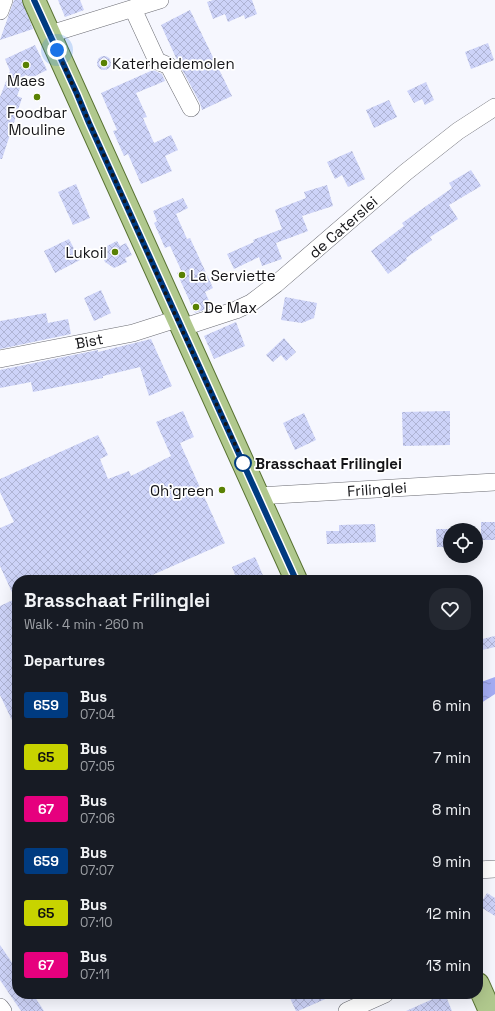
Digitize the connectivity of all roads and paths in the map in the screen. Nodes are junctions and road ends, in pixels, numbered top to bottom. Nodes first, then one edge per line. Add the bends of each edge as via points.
1 (4, 0) edge
2 (34, 0) edge
3 (160, 0) edge
4 (133, 9) junction
5 (0, 11) edge
6 (50, 34) junction
7 (495, 107) edge
8 (191, 108) dead end
9 (179, 324) junction
10 (0, 359) edge
11 (495, 482) edge
12 (258, 496) junction
13 (294, 575) edge
14 (495, 869) edge
15 (483, 870) edge
16 (483, 995) edge
17 (374, 999) edge
18 (0, 1007) edge
19 (3, 1011) edge
20 (347, 1011) edge
21 (490, 1011) edge

1 - 5 street
2 - 6 main road
3 - 4 street
4 - 6 street
4 - 8 street via 157,61 169,66
6 - 9 main road
7 - 9 street, de Caterslei via 458,131 406,172 251,303 236,310
9 - 10 street, Bist
9 - 12 main road
11 - 12 street, Frilinglei
12 - 13 main road
14 - 15 street
16 - 21 main road
17 - 20 street
18 - 19 street

